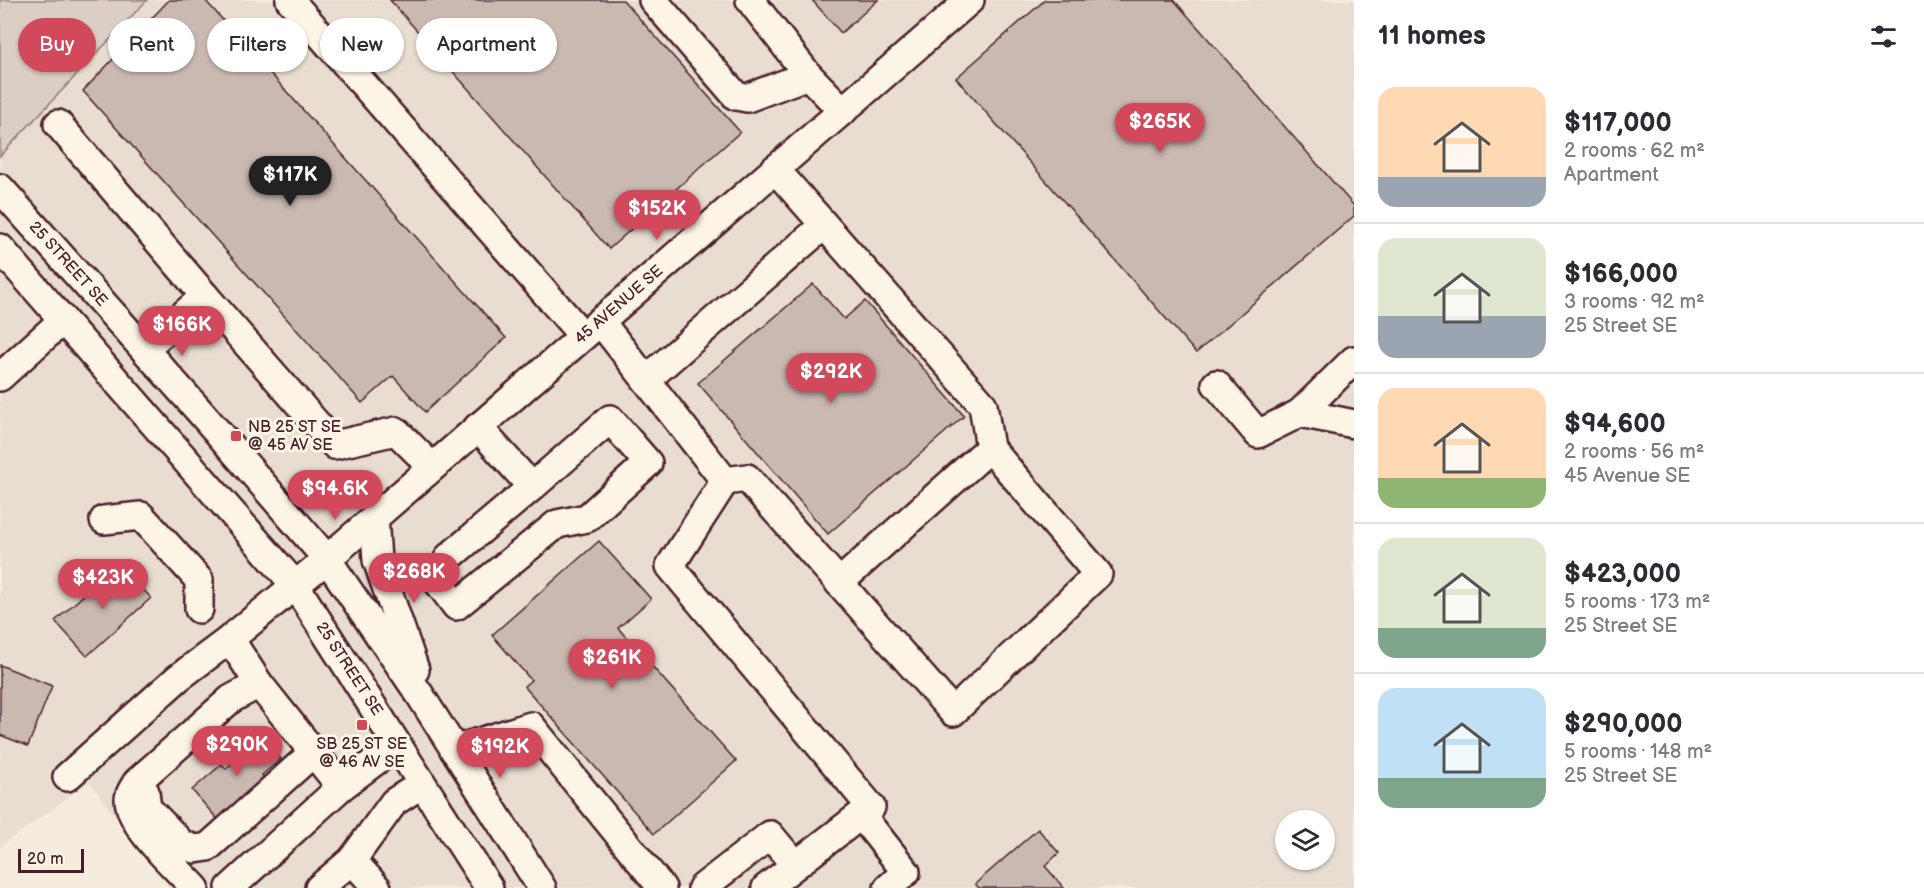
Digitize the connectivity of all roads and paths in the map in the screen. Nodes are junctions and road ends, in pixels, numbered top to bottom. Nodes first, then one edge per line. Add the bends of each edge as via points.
1 (290, 0) edge
2 (653, 0) edge
3 (750, 0) edge
4 (970, 0) edge
5 (808, 75) junction
6 (843, 111) junction
7 (58, 124) dead end
8 (775, 169) junction
9 (0, 188) edge
10 (824, 225) junction
11 (0, 248) edge
12 (205, 296) junction
13 (63, 320) junction
14 (591, 328) junction
15 (144, 349) junction
16 (1354, 360) edge
17 (0, 377) edge
18 (646, 380) junction
19 (1216, 384) dead end
20 (1300, 413) junction
21 (1354, 424) edge
22 (478, 427) junction
23 (990, 448) junction
24 (432, 467) junction
25 (725, 481) junction
26 (532, 487) junction
27 (374, 517) junction
28 (104, 520) dead end
29 (327, 559) junction
30 (839, 583) junction
31 (294, 585) junction
32 (199, 609) dead end
33 (230, 639) junction
34 (259, 684) junction
35 (420, 695) junction
36 (397, 745) junction
37 (454, 750) junction
38 (314, 752) junction
39 (143, 776) junction
40 (67, 777) dead end
41 (422, 784) junction
42 (341, 787) junction
43 (861, 815) junction
44 (352, 860) junction
45 (795, 865) junction
46 (195, 888) edge
47 (231, 888) edge
48 (319, 888) edge
49 (377, 888) edge
50 (489, 888) edge
51 (542, 888) edge
52 (662, 888) edge
53 (702, 888) edge
54 (765, 888) edge
55 (888, 888) edge

1 - 14 street
2 - 5 street via 736,96 747,98
3 - 5 street
4 - 6 street, 45 AVENUE SE
5 - 6 street
6 - 8 street, 45 AVENUE SE
7 - 12 street
8 - 10 street
8 - 14 street, 45 AVENUE SE
9 - 15 street, 25 STREET SE
10 - 18 street
10 - 23 street via 983,405
11 - 13 street, 25 STREET SE
12 - 15 street
12 - 24 street via 334,444 396,432
13 - 17 street
13 - 31 street, 25 STREET SE
14 - 18 street
14 - 22 street, 45 AVENUE SE
15 - 29 street, 25 STREET SE
16 - 20 street
18 - 25 street
19 - 20 street via 1258,434
20 - 21 street
22 - 24 street, 45 AVENUE SE
22 - 26 street
23 - 30 street
23 - 30 street via 1098,574 953,712
24 - 27 street, 45 AVENUE SE
25 - 30 street via 747,478
25 - 43 street via 670,566 871,807
26 - 26 street via 449,557 438,582 456,606 557,524 587,518 648,464 610,419
27 - 29 street, 45 AVENUE SE
27 - 35 street via 377,560 414,664
28 - 32 street via 141,516 199,580
29 - 31 street, 45 AVENUE SE
29 - 35 street, 25 STREET SE
31 - 33 street, 45 AVENUE SE
31 - 36 street, 25 STREET SE
33 - 34 street
33 - 40 street, 45 AVENUE SE via 178,678
34 - 38 street
34 - 39 street via 231,699
35 - 37 street, 25 STREET SE
36 - 41 street, 25 STREET SE
36 - 42 street
37 - 51 street, 25 STREET SE
37 - 52 street via 531,726
38 - 39 street via 208,847 195,849 182,844 147,808
38 - 42 street
39 - 46 street via 129,796 138,825
41 - 44 street via 394,802
41 - 50 street, 25 STREET SE
42 - 47 street
43 - 45 street
43 - 55 street via 906,872
44 - 48 street
44 - 49 street
45 - 53 street via 770,835
45 - 54 street

